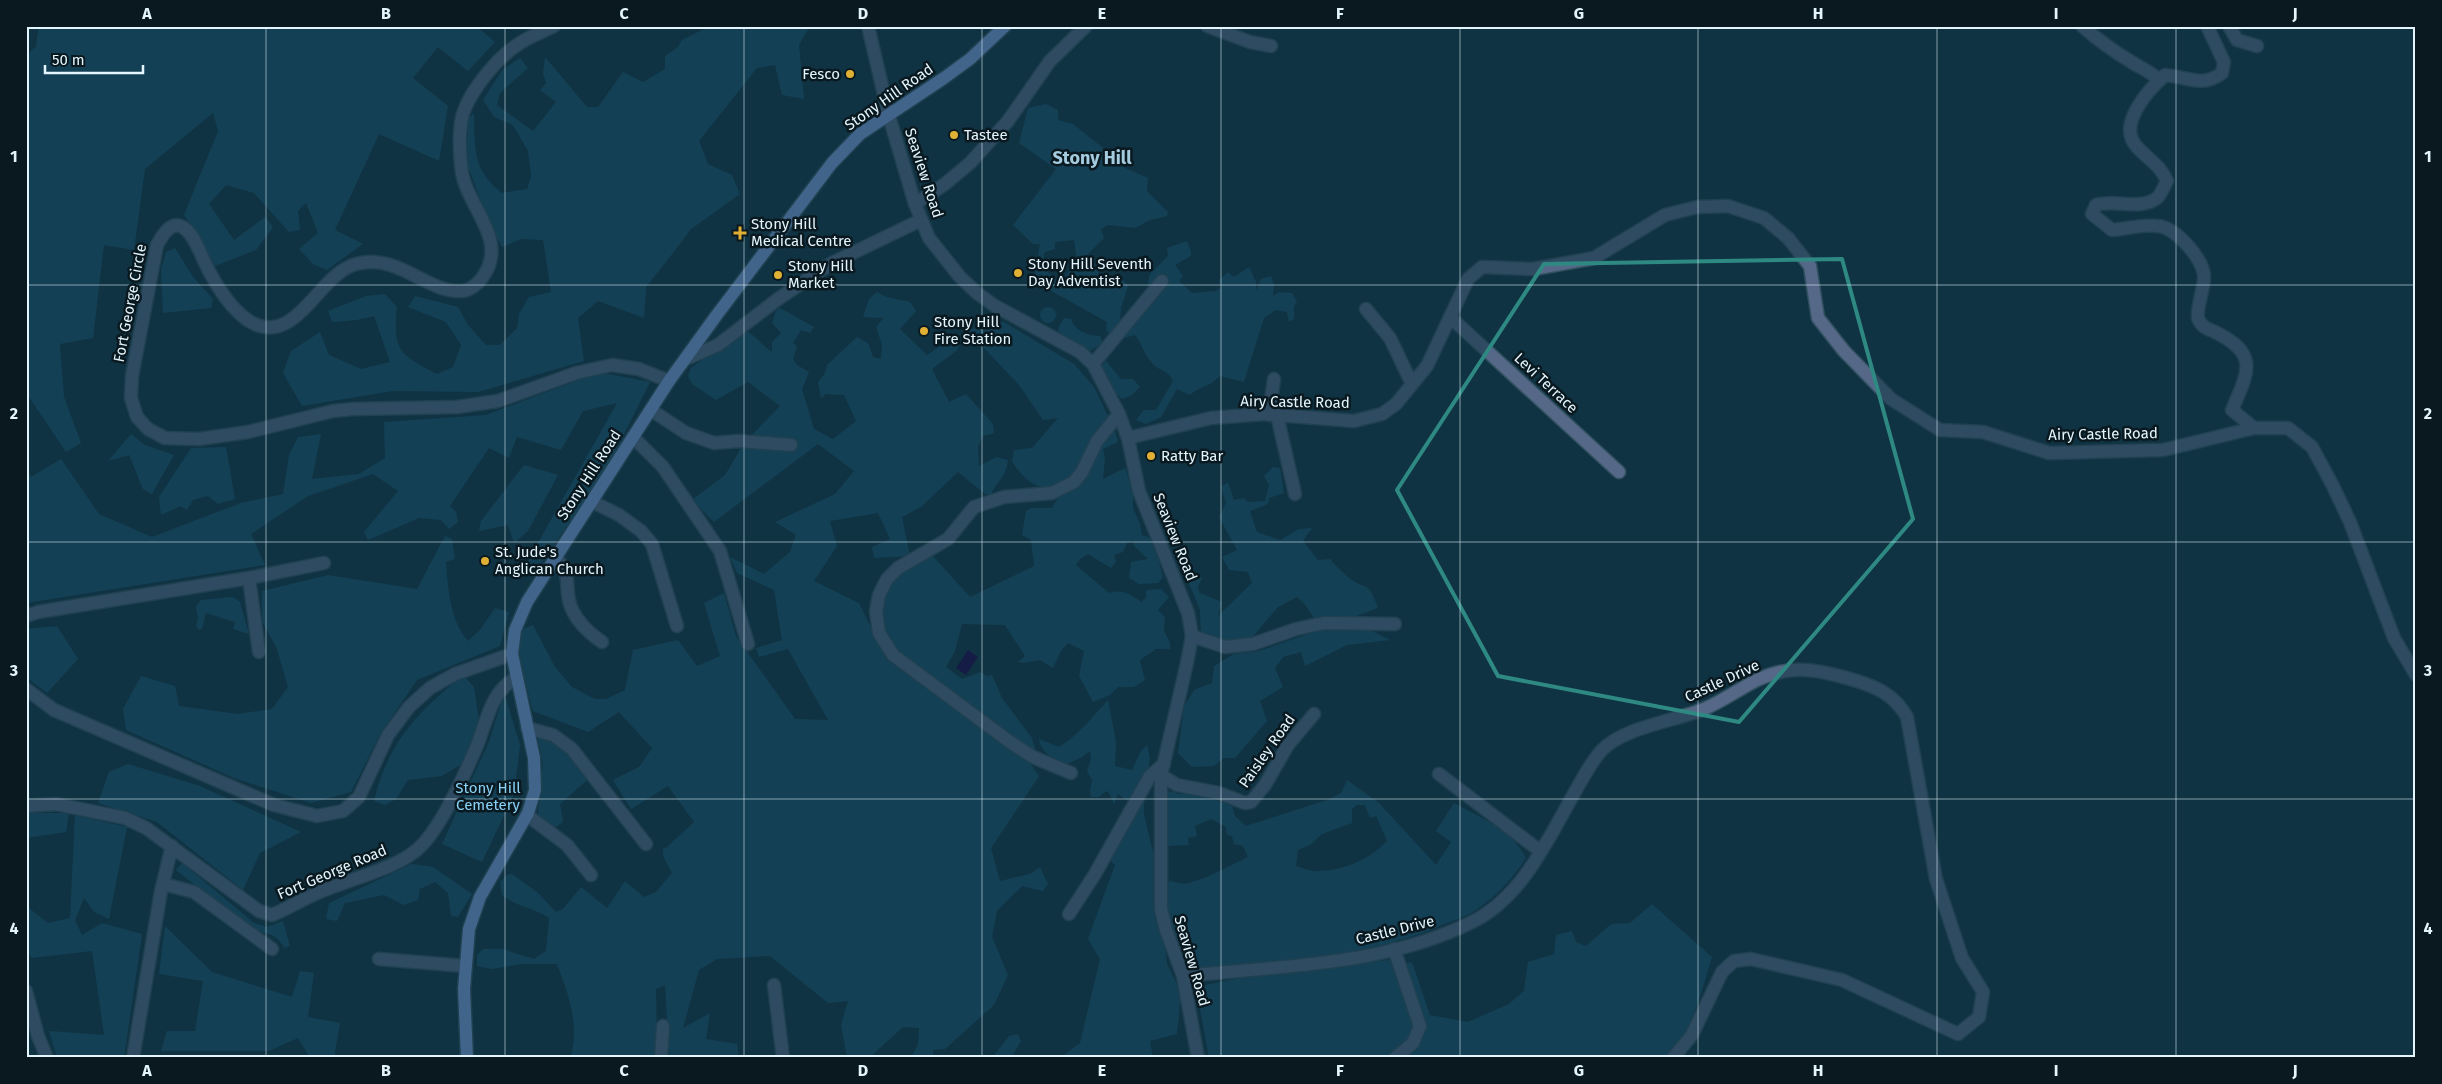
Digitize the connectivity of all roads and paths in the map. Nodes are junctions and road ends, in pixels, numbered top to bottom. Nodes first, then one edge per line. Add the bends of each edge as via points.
1 (554, 26) edge
2 (868, 26) edge
3 (1005, 26) edge
4 (1086, 26) edge
5 (1207, 26) edge
6 (2082, 26) edge
7 (2207, 26) edge
8 (2228, 26) edge
9 (1271, 46) dead end
10 (2257, 46) dead end
11 (2159, 80) junction
12 (889, 116) junction
13 (915, 204) junction
14 (921, 220) junction
15 (1162, 281) dead end
16 (1366, 309) dead end
17 (1450, 317) junction
18 (686, 359) junction
19 (1093, 364) junction
20 (1274, 379) dead end
21 (669, 381) junction
22 (1412, 384) junction
23 (651, 410) junction
24 (1119, 414) junction
25 (1273, 415) junction
26 (2254, 428) junction
27 (633, 437) junction
28 (1128, 438) junction
29 (791, 445) dead end
30 (1619, 472) dead end
31 (1295, 494) dead end
32 (591, 501) junction
33 (555, 557) junction
34 (324, 563) dead end
35 (250, 578) junction
36 (26, 616) edge
37 (1395, 624) dead end
38 (676, 626) dead end
39 (1192, 636) junction
40 (602, 642) dead end
41 (748, 644) dead end
42 (259, 652) dead end
43 (512, 654) junction
44 (2416, 675) edge
45 (516, 678) junction
46 (26, 689) edge
47 (1314, 714) dead end
48 (527, 728) junction
49 (1162, 769) junction
50 (1071, 772) dead end
51 (1439, 774) dead end
52 (26, 806) edge
53 (527, 814) junction
54 (646, 844) dead end
55 (172, 846) junction
56 (1540, 851) junction
57 (591, 875) dead end
58 (163, 884) junction
59 (1069, 914) dead end
60 (272, 949) dead end
61 (1394, 949) junction
62 (378, 959) dead end
63 (465, 966) junction
64 (1183, 976) junction
65 (774, 985) dead end
66 (26, 991) edge
67 (663, 1026) dead end
68 (47, 1058) edge
69 (133, 1058) edge
70 (467, 1058) edge
71 (661, 1058) edge
72 (783, 1058) edge
73 (1198, 1058) edge
74 (1396, 1058) edge
75 (1673, 1058) edge

1 - 21 street, Fort George Circle via 517,45 487,73 470,99 461,122 462,174 493,247 490,268 478,283 462,291 444,289 408,271 381,263 356,264 335,276 294,320 272,328 250,322 232,307 209,272 192,236 184,228 170,227 157,245 132,376 131,398 137,417 148,429 165,438 199,439 248,432 340,410 457,406 498,401 576,373 612,365 639,369
2 - 12 street, Seaview Road
3 - 12 main road, Stony Hill Road via 970,59
4 - 13 street via 1050,61 1008,122 970,163
5 - 9 street
6 - 11 street
7 - 11 street via 2224,62 2222,74 2212,81 2200,82 2165,75
8 - 10 street via 2237,40
11 - 26 street via 2142,98 2130,131 2135,145 2163,171 2167,181 2158,198 2143,205 2108,201 2096,205 2092,214 2112,230 2159,225 2186,242 2198,257 2204,275 2198,319 2204,327 2238,346 2245,354 2248,365 2232,410
12 - 13 street, Seaview Road
12 - 18 main road, Stony Hill Road via 860,134 832,163
13 - 14 street, Seaview Road
14 - 18 street via 832,263 718,345
14 - 19 street, Seaview Road via 929,238 960,278 977,293 1080,352
15 - 19 street
16 - 22 street via 1390,338
17 - 22 street, Airy Castle Road via 1427,366
17 - 26 street, Airy Castle Road via 1468,280 1482,267 1533,269 1594,258 1665,215 1697,207 1728,206 1764,218 1788,238 1810,266 1818,318 1891,399 1940,430 1983,432 2049,453 2163,450
17 - 30 street, Levi Terrace
18 - 21 main road, Stony Hill Road
19 - 24 street, Seaview Road
20 - 25 street
21 - 23 main road, Stony Hill Road
22 - 25 street, Airy Castle Road via 1396,404 1382,414 1354,420
23 - 27 main road, Stony Hill Road
23 - 29 street via 686,433 714,443 738,441
24 - 28 street, Seaview Road
24 - 50 street via 1097,442 1074,482 1052,493 1004,497 974,507 948,539 898,568 887,579 879,595 876,612 879,633 893,655 1010,742 1033,757
25 - 28 street, Airy Castle Road via 1211,418
25 - 31 street
26 - 44 street, Airy Castle Road via 2288,428 2312,447 2350,522 2394,638
27 - 32 main road, Stony Hill Road
27 - 41 street via 664,467 720,551
28 - 39 street, Seaview Road via 1140,491 1188,612
32 - 33 main road, Stony Hill Road
32 - 38 street via 619,515 641,531 652,544
33 - 40 street via 565,566 571,607 587,632
33 - 43 main road, Stony Hill Road via 526,602 515,630
34 - 35 street
35 - 36 street via 140,594
35 - 42 street
37 - 39 street via 1324,623 1252,644 1225,647
39 - 49 street, Seaview Road
43 - 45 main road, Stony Hill Road
43 - 46 street via 454,674 430,688 409,707 388,735 359,797 343,811 317,816 274,805 62,714
45 - 48 main road, Stony Hill Road
45 - 55 street, Fort George Road via 504,684 496,694 476,748 437,826 420,848 403,860 313,894 272,915 259,911
47 - 49 street, Paisley Road via 1288,745 1251,802 1177,784
48 - 53 main road, Stony Hill Road via 534,758 535,790
48 - 54 street via 552,735 572,749
49 - 59 street via 1150,776
49 - 64 street, Seaview Road via 1159,812 1163,874 1161,909
51 - 56 street
52 - 55 street, Fort George Road via 56,804 125,818
53 - 57 street via 567,845
53 - 63 main road, Stony Hill Road via 480,897 469,929
55 - 58 street
56 - 61 street, Castle Drive via 1516,888 1474,922 1425,942
56 - 75 street, Castle Drive via 1589,766 1603,749 1623,736 1706,708 1759,679 1796,669 1824,671 1880,688 1899,704 1907,717 1936,879 1962,958 1983,992 1979,1017 1958,1034 1842,980 1751,959 1734,961 1722,972 1692,1035
58 - 60 street via 194,892
58 - 69 street
61 - 64 street, Castle Drive via 1326,961
61 - 74 street via 1420,1026 1413,1043
62 - 63 street
63 - 70 main road, Stony Hill Road
64 - 73 street, Seaview Road
65 - 72 street
66 - 68 street
67 - 71 street

